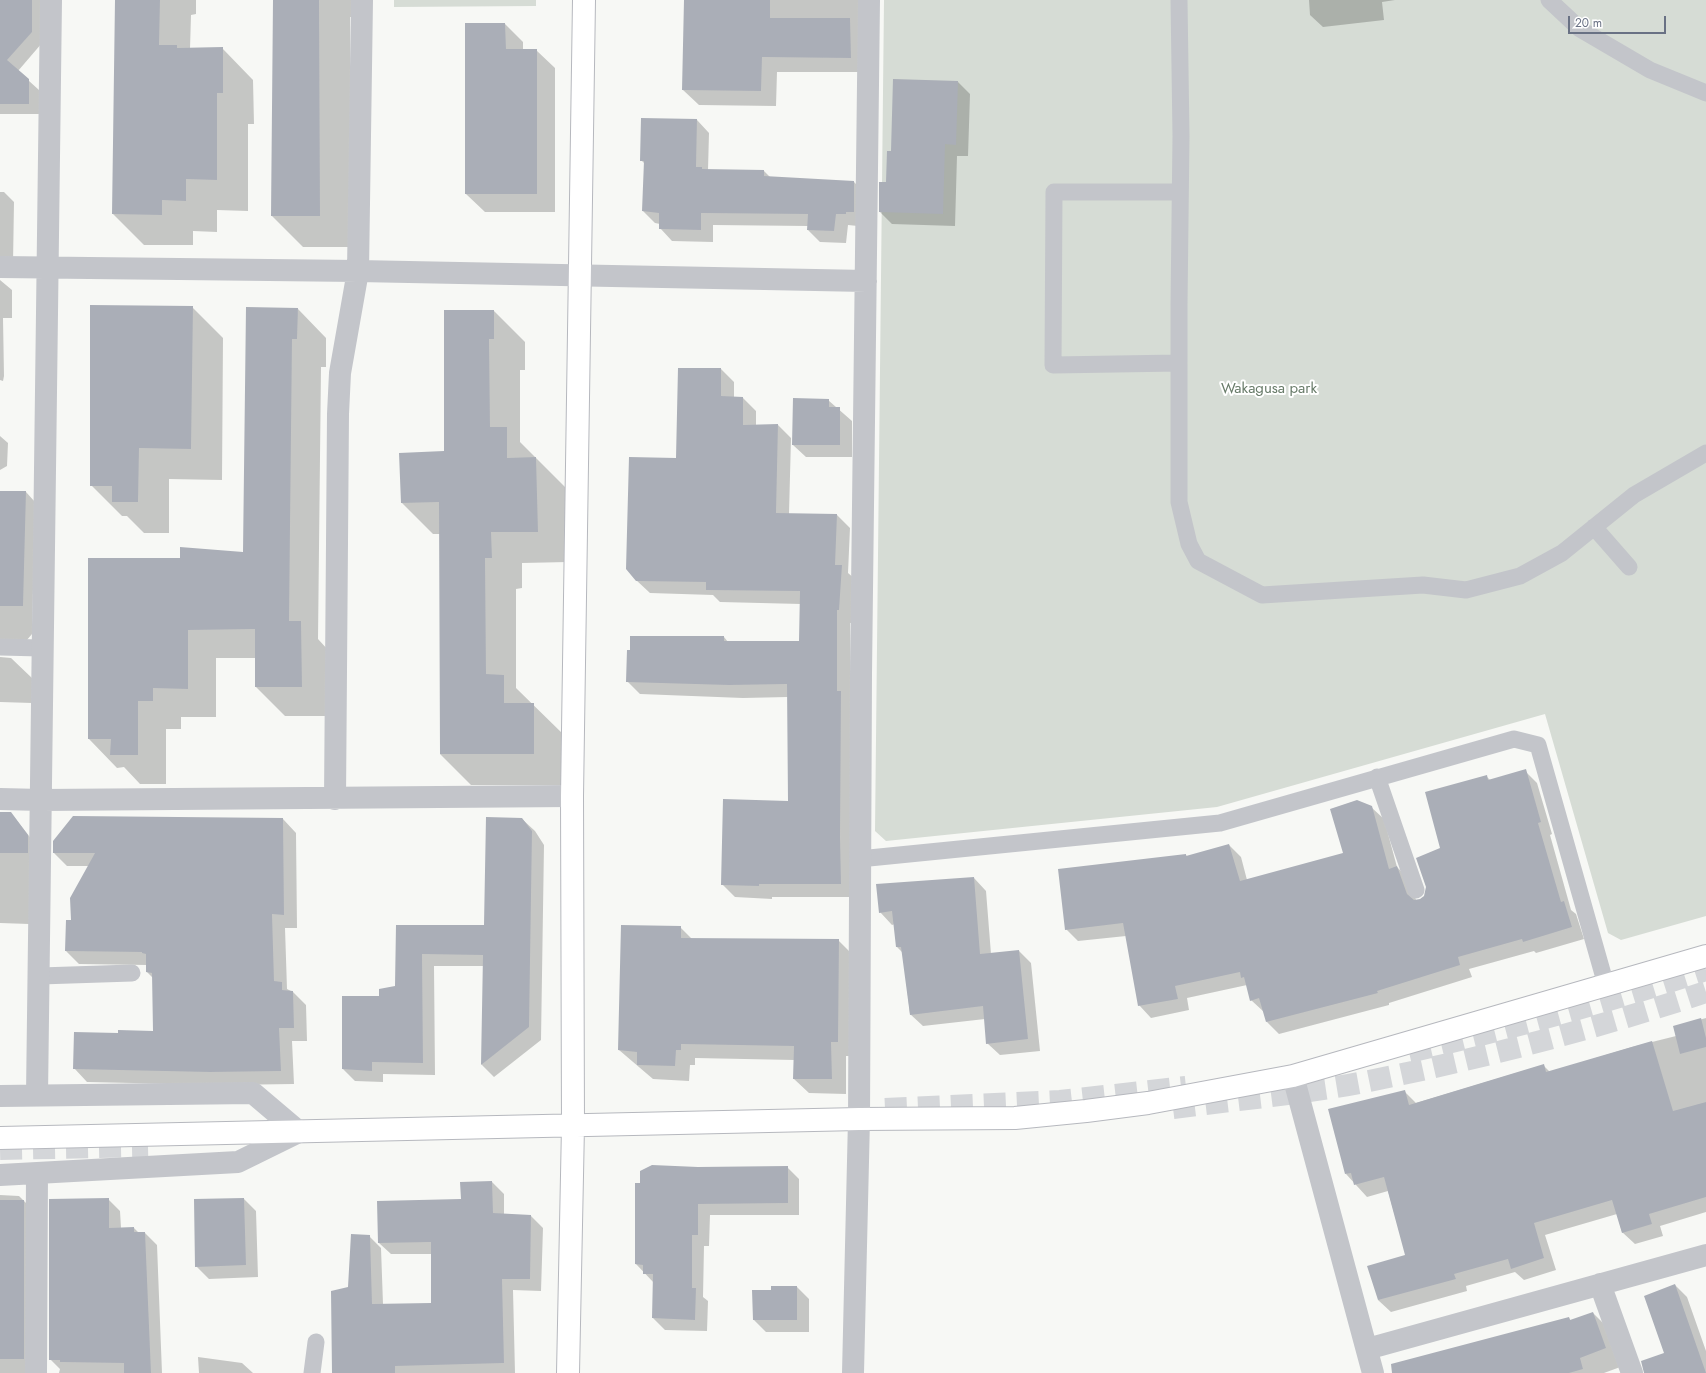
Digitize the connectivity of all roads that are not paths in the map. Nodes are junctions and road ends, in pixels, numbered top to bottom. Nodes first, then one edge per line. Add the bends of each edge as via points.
1 (51, 0) edge
2 (362, 0) edge
3 (584, 0) edge
4 (869, 0) edge
5 (1179, 0) edge
6 (1549, 0) edge
7 (1706, 93) edge
8 (1180, 192) junction
9 (0, 267) edge
10 (48, 268) junction
11 (358, 271) junction
12 (581, 275) junction
13 (866, 281) junction
14 (1179, 363) junction
15 (1706, 453) edge
16 (1594, 527) junction
17 (1628, 566) dead end
18 (0, 648) edge
19 (41, 648) junction
20 (1377, 777) junction
21 (572, 796) junction
22 (0, 799) edge
23 (335, 799) junction
24 (42, 800) junction
25 (859, 859) junction
26 (1416, 890) dead end
27 (1706, 956) edge
28 (132, 973) dead end
29 (40, 976) junction
30 (1606, 985) junction
31 (1293, 1076) junction
32 (37, 1095) junction
33 (0, 1096) edge
34 (859, 1119) junction
35 (573, 1126) junction
36 (299, 1132) junction
37 (0, 1138) edge
38 (37, 1174) junction
39 (0, 1175) edge
40 (1706, 1255) edge
41 (1600, 1284) junction
42 (316, 1342) dead end
43 (1367, 1348) junction
44 (36, 1373) edge
45 (312, 1373) edge
46 (568, 1373) edge
47 (853, 1373) edge
48 (1373, 1373) edge
49 (1632, 1373) edge

1 - 10 street
2 - 11 street
3 - 12 street
4 - 13 street
5 - 8 lane
6 - 7 lane via 1580,29 1650,70
8 - 14 lane
8 - 14 lane via 1054,192 1054,365
9 - 10 street
10 - 11 street
10 - 19 street
11 - 12 street
11 - 23 street via 340,373 338,414
12 - 13 street
12 - 21 street
13 - 25 street
14 - 16 lane via 1179,502 1189,544 1198,561 1262,596 1423,586 1466,590 1520,576 1562,554
15 - 16 lane via 1634,495
16 - 17 lane
18 - 19 lane
19 - 24 street
20 - 25 lane via 1220,823
20 - 26 lane
20 - 30 lane via 1514,739 1538,745
21 - 23 street
21 - 35 street
22 - 24 street
23 - 24 street
24 - 29 street
25 - 34 street
27 - 30 street
28 - 29 lane
29 - 32 street
30 - 31 street
31 - 34 street via 1148,1103 1086,1111 1015,1118
31 - 43 street
32 - 33 street
32 - 36 street via 253,1093
34 - 35 street
34 - 47 street
35 - 36 street
35 - 46 street
36 - 37 street
36 - 38 street via 238,1162
38 - 39 street
38 - 44 street
40 - 41 street
41 - 43 street
41 - 49 street
42 - 45 lane
43 - 48 street

